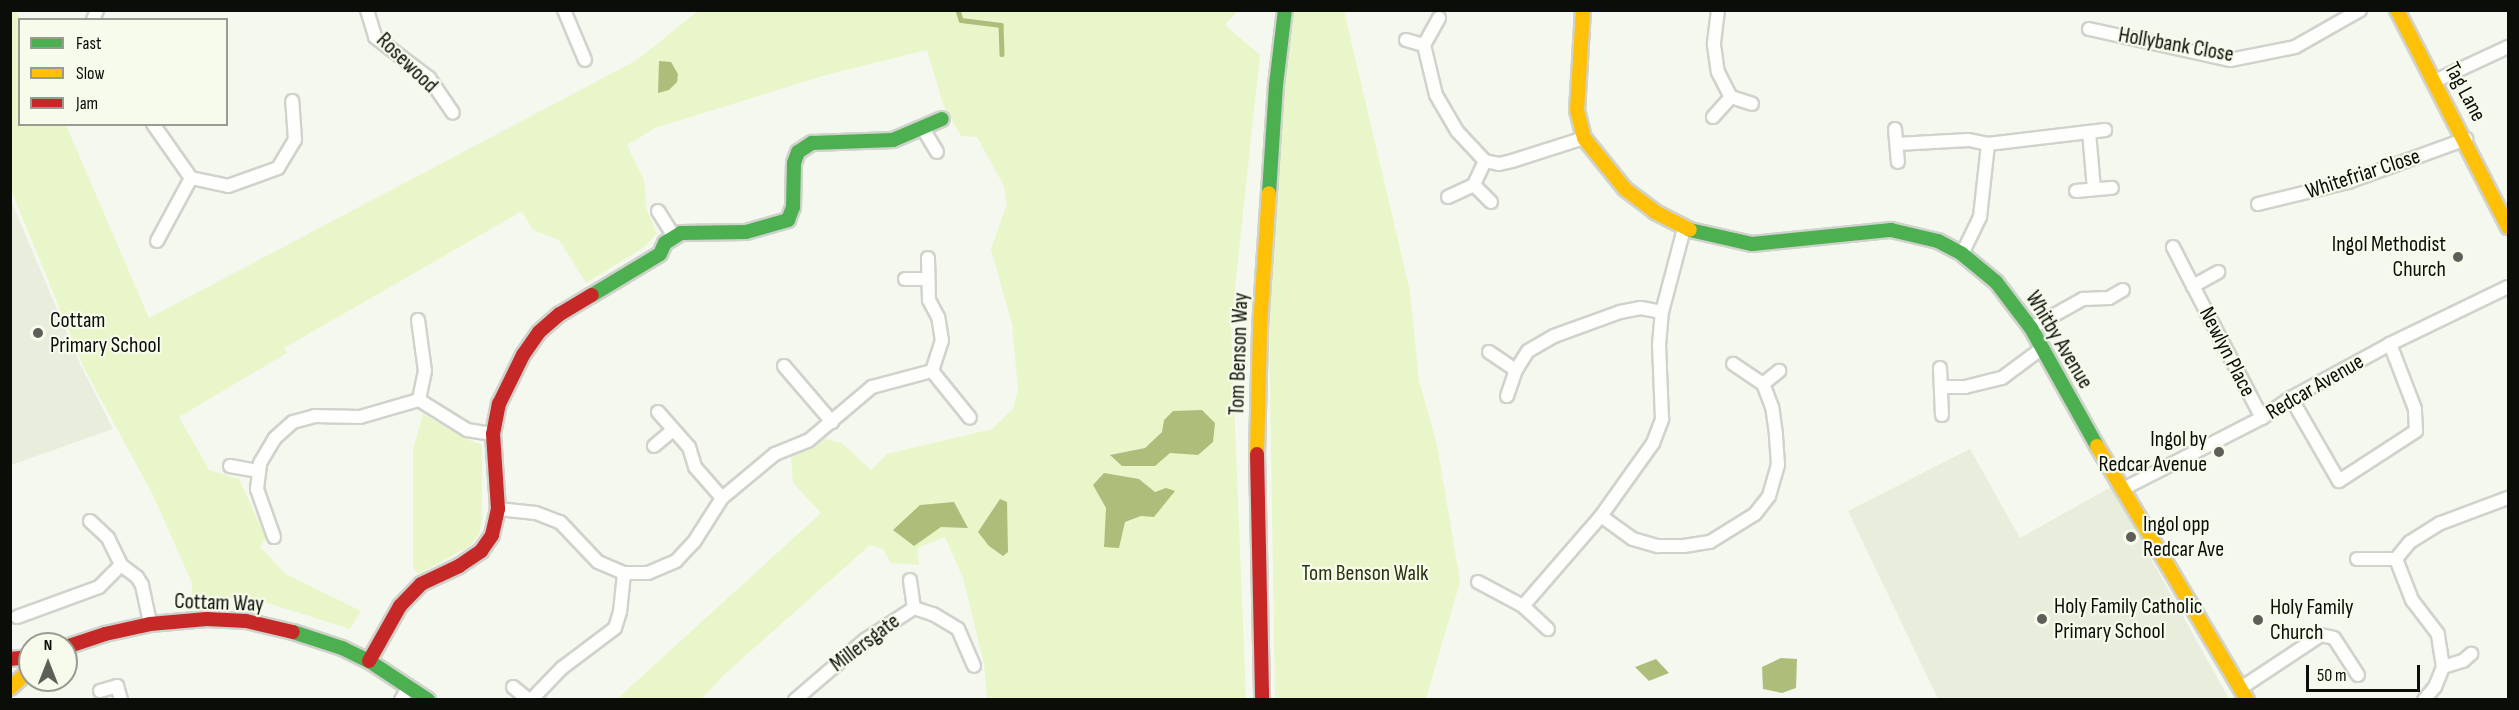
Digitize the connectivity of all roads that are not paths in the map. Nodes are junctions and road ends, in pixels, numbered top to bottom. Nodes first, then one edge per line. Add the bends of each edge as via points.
1 (368, 10) edge
2 (564, 10) edge
3 (1285, 10) edge
4 (1583, 10) edge
5 (1718, 10) edge
6 (2360, 10) edge
7 (2397, 10) edge
8 (1439, 18) dead end
9 (2089, 29) dead end
10 (1406, 40) dead end
11 (1424, 45) junction
12 (2508, 47) edge
13 (585, 60) dead end
14 (2435, 81) junction
15 (1731, 97) junction
16 (292, 101) dead end
17 (1752, 104) dead end
18 (453, 113) dead end
19 (1713, 117) dead end
20 (942, 118) dead end
21 (154, 126) edge
22 (922, 127) junction
23 (1895, 129) dead end
24 (2105, 130) dead end
25 (2089, 132) junction
26 (1584, 138) junction
27 (2466, 139) junction
28 (1897, 144) junction
29 (1988, 144) junction
30 (937, 153) dead end
31 (1485, 161) junction
32 (1898, 162) dead end
33 (191, 178) junction
34 (1474, 185) junction
35 (2112, 188) dead end
36 (2094, 189) junction
37 (2076, 191) dead end
38 (1448, 197) dead end
39 (1491, 202) dead end
40 (2258, 204) dead end
41 (658, 211) dead end
42 (2508, 227) edge
43 (1684, 229) junction
44 (674, 237) junction
45 (158, 241) dead end
46 (2173, 247) dead end
47 (1962, 254) junction
48 (927, 258) dead end
49 (2218, 272) dead end
50 (905, 279) dead end
51 (927, 279) junction
52 (2193, 286) junction
53 (2508, 287) edge
54 (2123, 290) dead end
55 (1662, 312) junction
56 (418, 320) dead end
57 (2031, 328) junction
58 (2390, 344) junction
59 (2040, 350) junction
60 (1489, 352) dead end
61 (1733, 364) dead end
62 (784, 366) dead end
63 (1940, 368) dead end
64 (932, 370) junction
65 (1516, 370) junction
66 (1779, 370) dead end
67 (1763, 384) junction
68 (1941, 387) junction
69 (1508, 396) dead end
70 (2291, 398) junction
71 (419, 400) junction
72 (658, 412) dead end
73 (1942, 415) dead end
74 (970, 418) dead end
75 (2262, 418) junction
76 (832, 422) junction
77 (673, 430) junction
78 (493, 434) junction
79 (654, 446) dead end
80 (230, 466) dead end
81 (260, 471) junction
82 (2123, 489) junction
83 (722, 498) junction
84 (2508, 498) edge
85 (498, 509) junction
86 (1601, 516) junction
87 (90, 521) dead end
88 (274, 537) dead end
89 (2357, 559) dead end
90 (2396, 559) junction
91 (121, 565) junction
92 (624, 573) junction
93 (910, 580) dead end
94 (1478, 582) dead end
95 (1523, 606) junction
96 (914, 608) junction
97 (17, 618) dead end
98 (150, 624) junction
99 (1548, 629) dead end
100 (78, 643) edge
101 (2471, 654) dead end
102 (369, 661) junction
103 (974, 666) dead end
104 (2443, 667) junction
105 (2358, 675) dead end
106 (409, 686) junction
107 (513, 687) dead end
108 (100, 691) dead end
109 (2244, 694) edge
110 (803, 697) edge
111 (121, 699) edge
112 (401, 699) edge
113 (428, 699) edge
114 (530, 699) edge
115 (1263, 699) edge
116 (2424, 699) edge

1 - 18 street, Rosewood via 375,37 429,78
2 - 13 street
3 - 115 street, Tom Benson Way via 1276,85 1260,338 1256,498
4 - 26 street, Whitby Avenue via 1576,77 1577,110
5 - 15 street via 1714,45
6 - 9 street, Hollybank Close via 2295,47 2230,60
7 - 14 street, Tag Lane
8 - 11 street
10 - 11 street
11 - 31 street via 1436,95 1456,131
12 - 14 street
14 - 27 street, Tag Lane
15 - 17 street
15 - 19 street
16 - 33 street via 295,140 278,168 228,186
20 - 22 street
21 - 33 street
22 - 30 street
22 - 44 street via 893,140 812,143 798,152 793,207 788,220 779,224 746,232 681,233
23 - 28 street
24 - 25 street
25 - 29 street
25 - 36 street
26 - 31 street via 1512,161
26 - 43 street, Whitby Avenue via 1625,189
27 - 40 street, Whitefriar Close via 2348,182
27 - 42 street, Tag Lane
28 - 29 street via 1969,140
28 - 32 street
29 - 47 street via 1980,217
31 - 34 street
33 - 45 street
34 - 38 street
34 - 39 street
35 - 36 street
36 - 37 street
41 - 44 street
43 - 47 street, Whitby Avenue via 1752,244 1891,230 1938,242
43 - 55 street
44 - 78 street via 665,243 660,254 567,309 539,332 499,405
46 - 52 street, Newlyn Place
47 - 57 street, Whitby Avenue via 1996,282
48 - 51 street
49 - 52 street, Newlyn Place
50 - 51 street
51 - 64 street via 942,341
52 - 75 street, Newlyn Place
53 - 58 street, Redcar Avenue
54 - 57 street via 2109,298 2084,299
55 - 65 street via 1641,308 1594,319 1528,351
55 - 86 street via 1662,419 1653,443
56 - 71 street via 425,371
57 - 59 street, Whitby Avenue
58 - 70 street, Redcar Avenue
58 - 70 street via 2415,409 2416,431 2339,481
59 - 68 street via 2002,378 1965,387
59 - 82 street, Whitby Avenue
60 - 65 street
61 - 67 street
62 - 76 street
63 - 68 street
64 - 74 street
64 - 76 street via 872,387
65 - 69 street
66 - 67 street
67 - 86 street via 1772,407 1778,465 1769,496 1755,514 1710,542 1684,546 1658,546 1633,539
68 - 73 street
70 - 75 street, Redcar Avenue
71 - 78 street via 466,430
71 - 81 street via 360,417 315,416 293,422 275,438
72 - 77 street
75 - 82 street, Redcar Avenue
76 - 83 street via 808,441 775,454
77 - 79 street
77 - 83 street via 689,447 695,467
78 - 85 street
80 - 81 street
81 - 88 street via 257,489
82 - 109 street, Whitby Avenue
83 - 92 street via 694,542 676,561 648,573
84 - 90 street via 2441,523 2410,542
85 - 92 street via 537,513 560,522 598,562
85 - 102 street via 492,535 481,551 421,584 400,606
86 - 95 street
87 - 91 street via 108,538
89 - 90 street
90 - 104 street via 2412,600 2438,634
91 - 97 street via 99,587
91 - 98 street via 142,585
92 - 114 street via 615,628 562,668
93 - 96 street
94 - 95 street
95 - 99 street
96 - 103 street, Millersgate via 958,629
96 - 110 street, Millersgate via 865,640
98 - 100 street, Cottam Way
98 - 102 street, Cottam Way via 207,619 272,625 322,640
101 - 104 street
102 - 106 street, Cottam Way
104 - 116 street via 2435,687
105 - 109 street via 2334,638 2321,636
106 - 112 street
106 - 113 street, Cottam Way
107 - 114 street
108 - 111 street via 117,686

